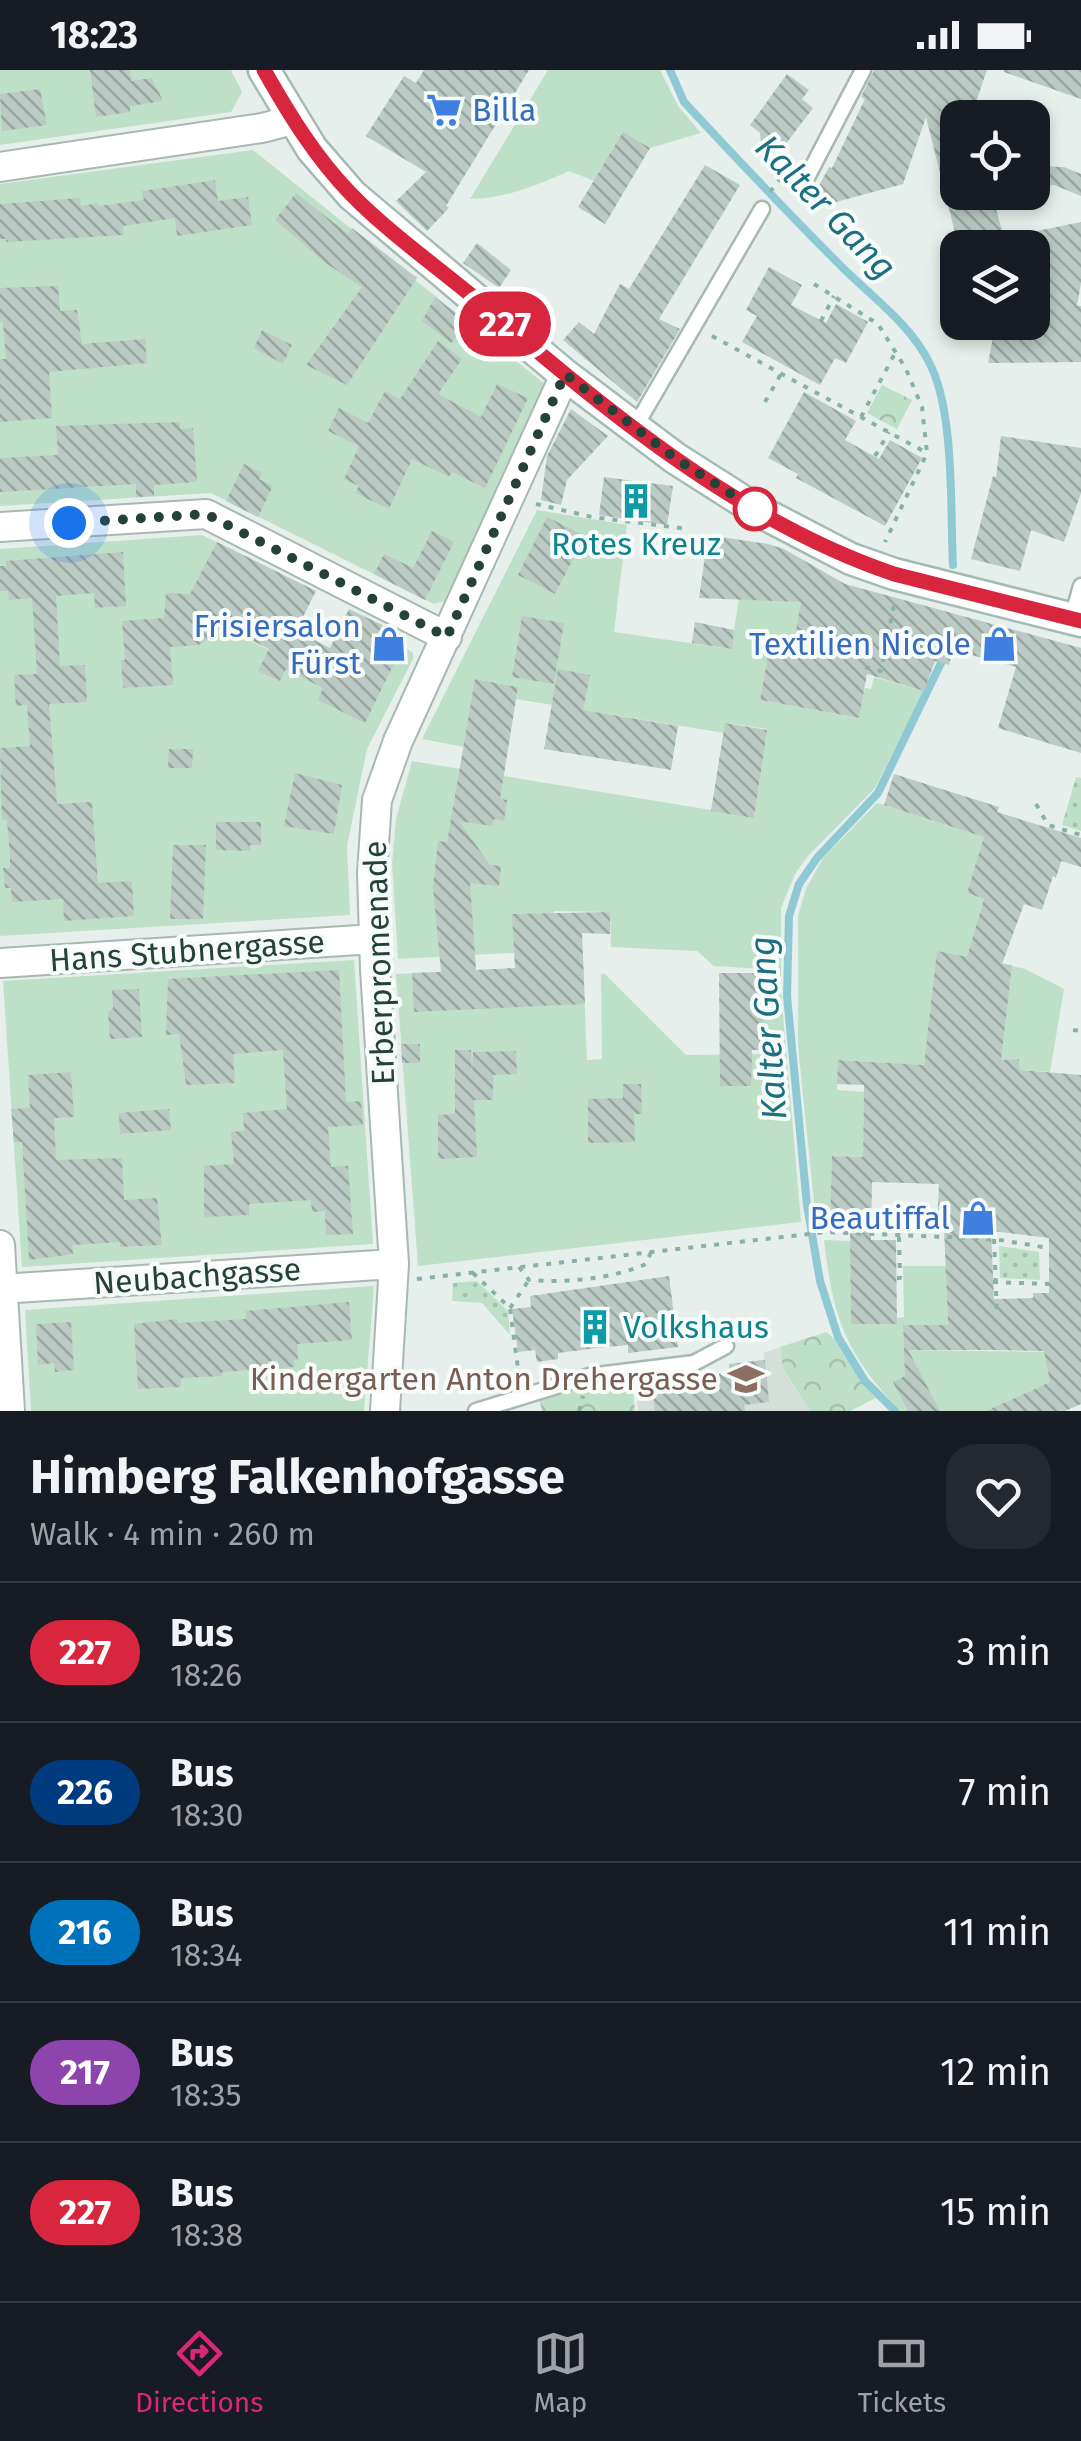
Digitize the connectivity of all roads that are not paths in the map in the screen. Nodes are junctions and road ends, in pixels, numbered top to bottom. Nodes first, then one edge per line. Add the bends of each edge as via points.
1 (264, 70) edge
2 (863, 70) edge
3 (293, 120) junction
4 (0, 167) edge
5 (803, 185) dead end
6 (762, 210) dead end
7 (565, 374) junction
8 (635, 428) junction
9 (0, 527) edge
10 (1081, 586) edge
11 (1076, 620) edge
12 (447, 637) junction
13 (374, 940) junction
14 (0, 963) edge
15 (0, 1246) edge
16 (394, 1273) junction
17 (1, 1289) edge
18 (726, 1346) dead end
19 (10, 1411) edge
20 (385, 1411) edge
21 (476, 1411) edge

1 - 3 street
2 - 5 lane
3 - 4 street
3 - 7 street via 352,195
6 - 8 lane
7 - 8 street
7 - 12 street, Erberpromenade
8 - 11 street via 754,508 872,567
9 - 12 street via 206,514
10 - 11 lane
12 - 13 street, Erberpromenade via 377,800
13 - 14 street, Hans Stubnergasse
13 - 16 street, Erberpromenade
15 - 17 street
16 - 17 street, Neubachgasse
16 - 20 street, Erberpromenade
17 - 19 street
18 - 21 lane via 694,1363 590,1376

